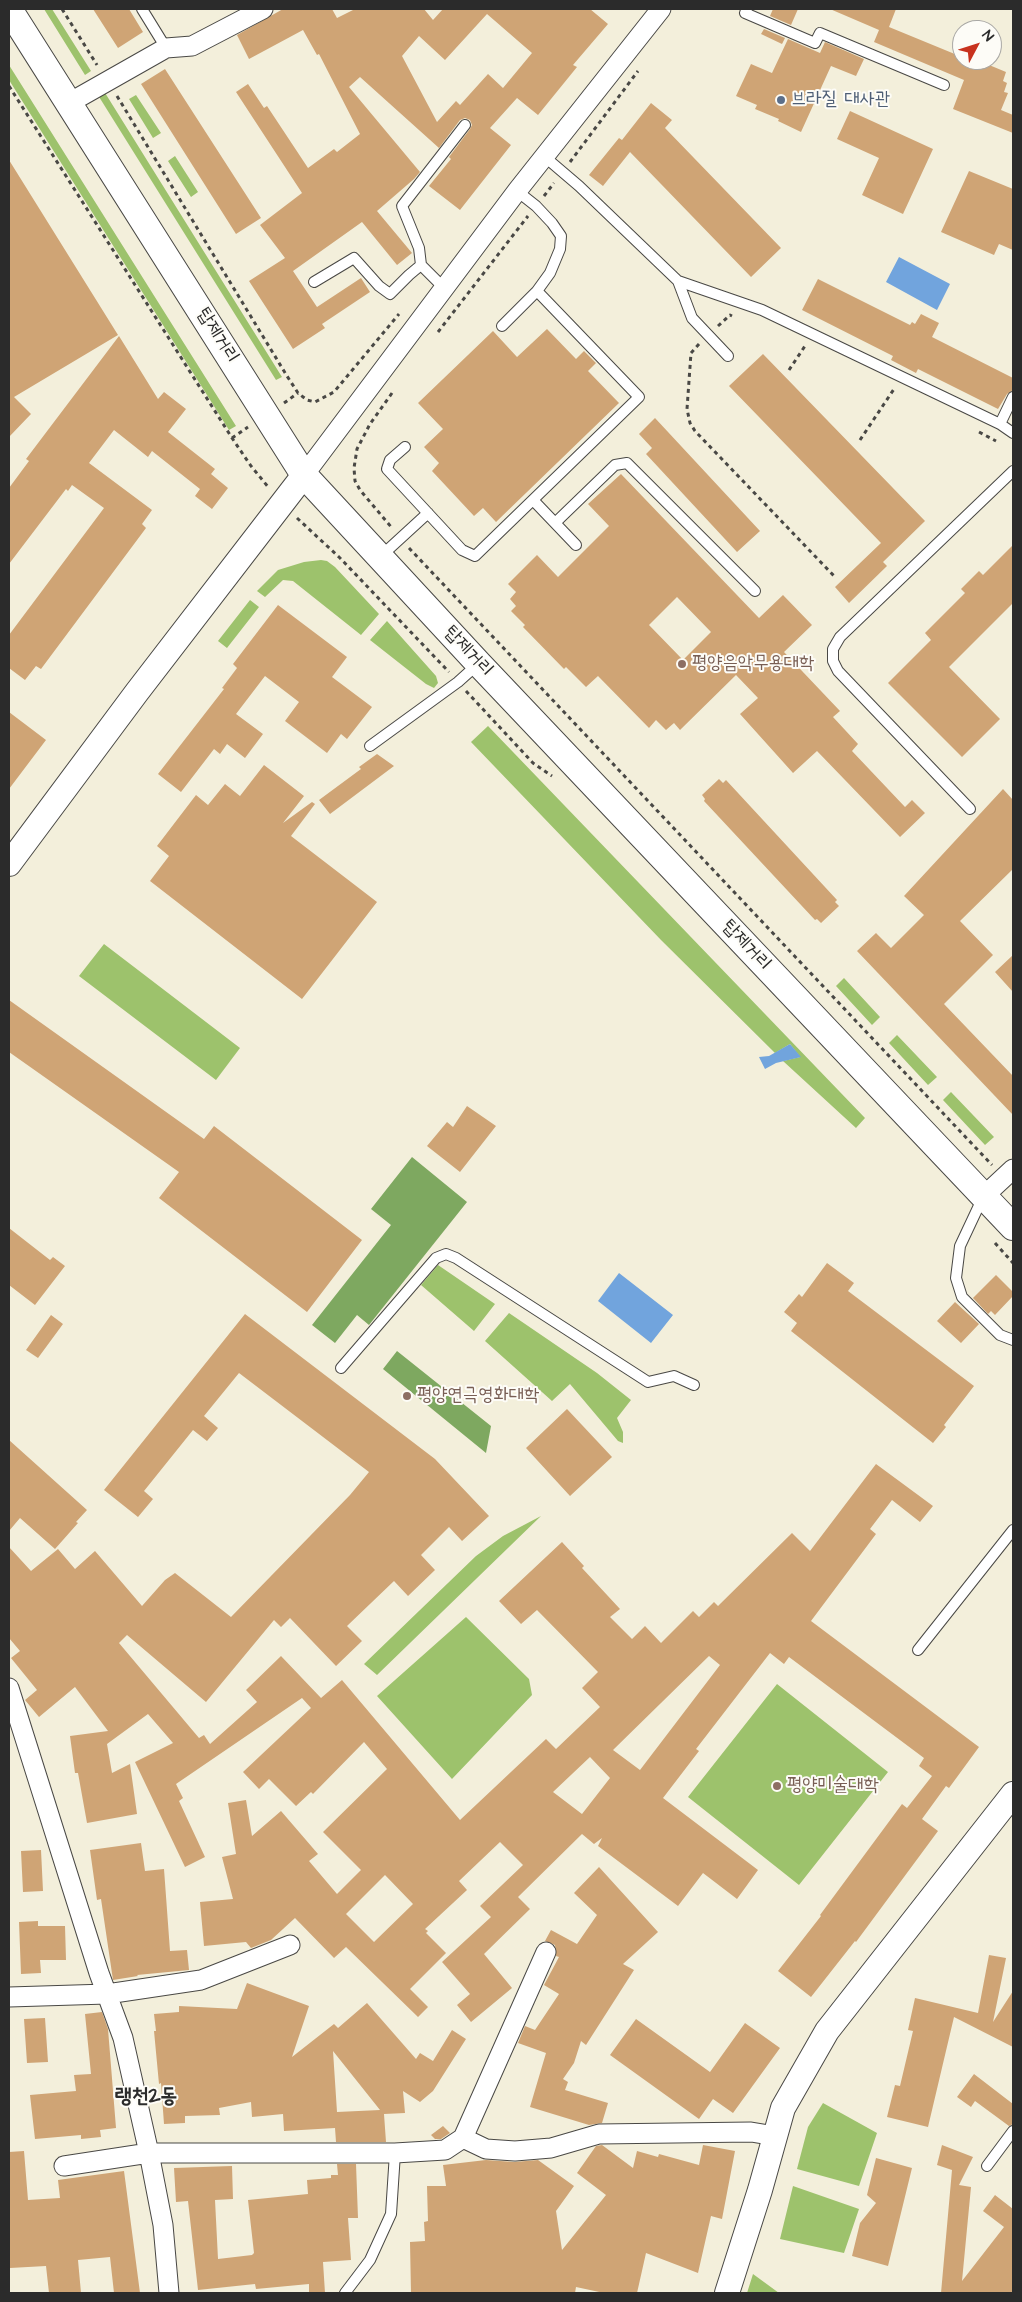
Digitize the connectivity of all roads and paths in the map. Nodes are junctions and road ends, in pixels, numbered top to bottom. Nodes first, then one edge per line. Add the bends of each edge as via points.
1 (10, 9) edge
2 (62, 9) edge
3 (142, 9) edge
4 (263, 9) edge
5 (661, 9) edge
6 (746, 9) edge
7 (166, 48) junction
8 (640, 70) dead end
9 (107, 81) junction
10 (944, 85) dead end
11 (69, 103) junction
12 (465, 126) dead end
13 (545, 158) junction
14 (562, 172) junction
15 (518, 191) junction
16 (536, 206) junction
17 (422, 265) junction
18 (678, 280) junction
19 (314, 282) dead end
20 (444, 288) junction
21 (536, 291) junction
22 (401, 311) dead end
23 (738, 317) dead end
24 (502, 326) dead end
25 (709, 335) junction
26 (432, 339) dead end
27 (800, 340) dead end
28 (728, 356) dead end
29 (789, 370) dead end
30 (885, 384) dead end
31 (397, 385) dead end
32 (894, 388) junction
33 (903, 393) dead end
34 (1013, 397) edge
35 (1000, 424) junction
36 (972, 429) dead end
37 (1013, 433) edge
38 (860, 440) dead end
39 (998, 442) dead end
40 (405, 447) dead end
41 (1013, 471) edge
42 (304, 475) junction
43 (533, 500) junction
44 (428, 513) junction
45 (555, 523) junction
46 (401, 538) junction
47 (576, 545) dead end
48 (379, 558) junction
49 (836, 577) dead end
50 (755, 592) dead end
51 (479, 664) junction
52 (370, 746) dead end
53 (970, 809) dead end
54 (9, 864) edge
55 (1008, 1174) edge
56 (984, 1196) junction
57 (1013, 1227) edge
58 (1013, 1340) edge
59 (341, 1368) dead end
60 (694, 1385) dead end
61 (1013, 1530) edge
62 (918, 1650) dead end
63 (9, 1688) edge
64 (1013, 1794) edge
65 (290, 1945) dead end
66 (546, 1952) dead end
67 (107, 1994) junction
68 (9, 1996) edge
69 (1013, 2131) edge
70 (775, 2136) junction
71 (463, 2138) junction
72 (395, 2153) junction
73 (149, 2154) junction
74 (64, 2166) dead end
75 (986, 2166) dead end
76 (169, 2293) edge
77 (346, 2293) edge
78 (727, 2293) edge

1 - 11 main road, 탑제거리
2 - 9 path
3 - 7 lane
4 - 7 street via 192,46
5 - 13 street
6 - 10 lane via 745,13 815,42 820,33
7 - 9 street
8 - 14 path
9 - 11 street
9 - 22 path via 298,393 315,402 334,392
11 - 42 main road, 탑제거리
12 - 17 lane via 402,206 419,248
13 - 14 lane
13 - 15 street
14 - 16 path
14 - 18 lane
15 - 16 lane
15 - 20 street
16 - 21 lane via 561,236 560,249 550,273
16 - 26 path
17 - 19 lane via 390,294 354,258
17 - 20 lane
18 - 25 lane via 692,318
18 - 35 lane via 762,310
20 - 42 street
21 - 24 lane
21 - 43 lane via 639,397
23 - 25 path via 730,315
25 - 28 lane
25 - 49 path via 691,353 687,409 690,423
27 - 29 path via 807,344
30 - 32 path
31 - 46 path via 357,449 354,468 360,490
32 - 33 path
32 - 38 path
34 - 35 lane
35 - 37 lane
36 - 39 path
40 - 44 lane via 390,460 387,469
41 - 53 lane via 840,636 833,649 833,662 838,671
42 - 48 main road, 탑제거리
42 - 54 street
43 - 44 lane via 475,556 462,550
43 - 45 lane
44 - 46 lane
45 - 47 lane
45 - 50 lane via 615,465 627,463
46 - 48 lane
46 - 55 path
48 - 51 main road, 탑제거리
51 - 52 lane
51 - 56 main road, 탑제거리
55 - 56 street
56 - 57 main road, 탑제거리
56 - 58 lane via 960,1246 956,1278 962,1297 1000,1335
59 - 60 lane via 436,1258 446,1254 648,1382 674,1376
61 - 62 lane
63 - 67 street
64 - 70 street via 827,2031 783,2108
65 - 67 street via 201,1980
66 - 71 street
67 - 68 street
67 - 73 street via 123,2038
69 - 75 lane
70 - 71 street via 751,2132 600,2134 551,2148 515,2151 486,2149
70 - 78 street
71 - 72 street via 445,2150
72 - 73 street
72 - 77 lane via 391,2214 370,2260
73 - 74 street
73 - 76 street via 163,2225

